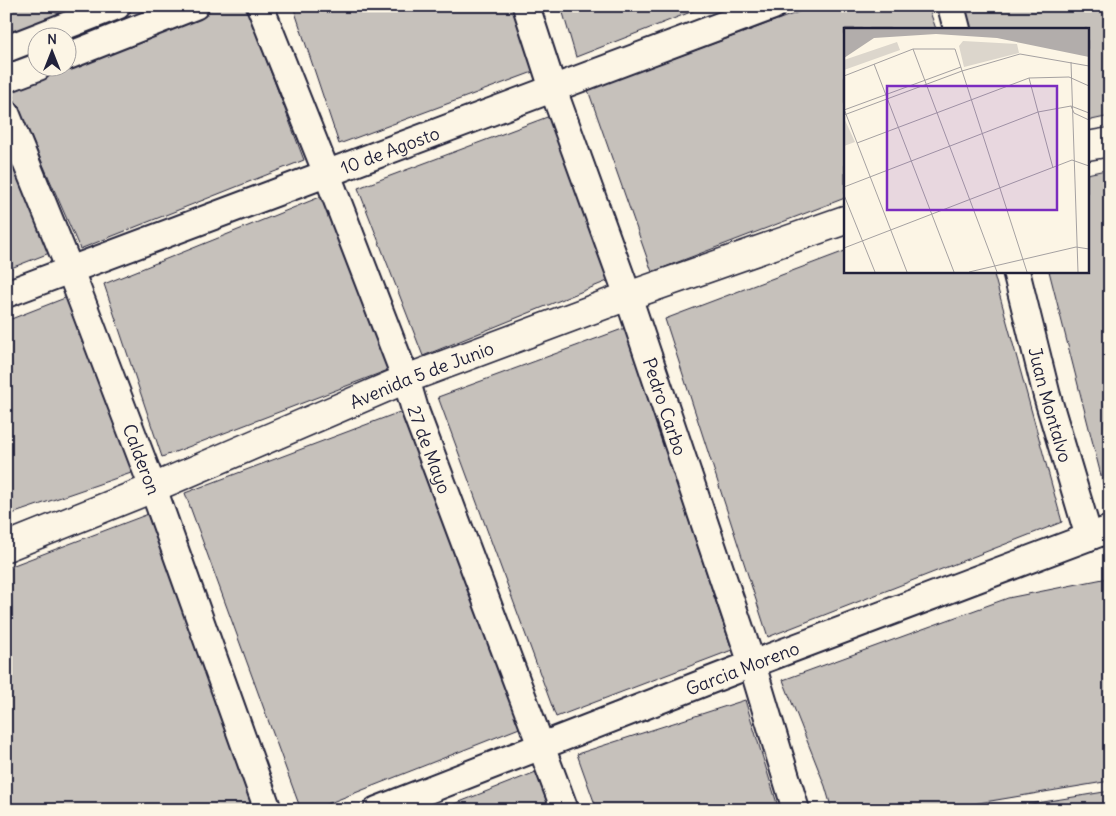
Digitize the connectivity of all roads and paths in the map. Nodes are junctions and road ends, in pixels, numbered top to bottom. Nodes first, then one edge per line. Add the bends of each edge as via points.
1 (117, 6) edge
2 (195, 6) edge
3 (260, 6) edge
4 (526, 6) edge
5 (773, 6) edge
6 (951, 6) edge
7 (957, 28) edge
8 (6, 49) edge
9 (78, 52) edge
10 (28, 71) edge
11 (6, 79) edge
12 (553, 89) junction
13 (6, 114) edge
14 (1110, 142) edge
15 (1088, 146) edge
16 (327, 174) junction
17 (844, 220) edge
18 (70, 270) junction
19 (1016, 272) edge
20 (6, 294) edge
21 (628, 296) junction
22 (406, 379) junction
23 (153, 488) junction
24 (1099, 533) edge
25 (6, 547) edge
26 (752, 664) junction
27 (542, 747) junction
28 (268, 810) edge
29 (377, 810) edge
30 (565, 810) edge
31 (796, 810) edge

1 - 8 street
2 - 9 street
3 - 16 street, 27 de Mayo
4 - 12 street, Pedro Carbo
5 - 12 street, 10 de Agosto
6 - 7 street
10 - 11 street
12 - 16 street, 10 de Agosto
12 - 21 street, Pedro Carbo
13 - 18 street, Calderon
14 - 15 main road
16 - 18 street, 10 de Agosto
16 - 22 street, 27 de Mayo
17 - 21 main road, Avenida 5 de Junio
18 - 20 street, 10 de Agosto
18 - 23 street, Calderon
19 - 24 street, Juan Montalvo via 1047,396
21 - 22 main road, Avenida 5 de Junio
21 - 26 street, Pedro Carbo
22 - 23 main road, Avenida 5 de Junio
22 - 27 street, 27 de Mayo
23 - 25 main road, Avenida 5 de Junio
23 - 28 street, Calderon
24 - 26 street, Garcia Moreno
26 - 27 street, Garcia Moreno
26 - 31 street, Pedro Carbo
27 - 29 street, Garcia Moreno
27 - 30 street, 27 de Mayo

